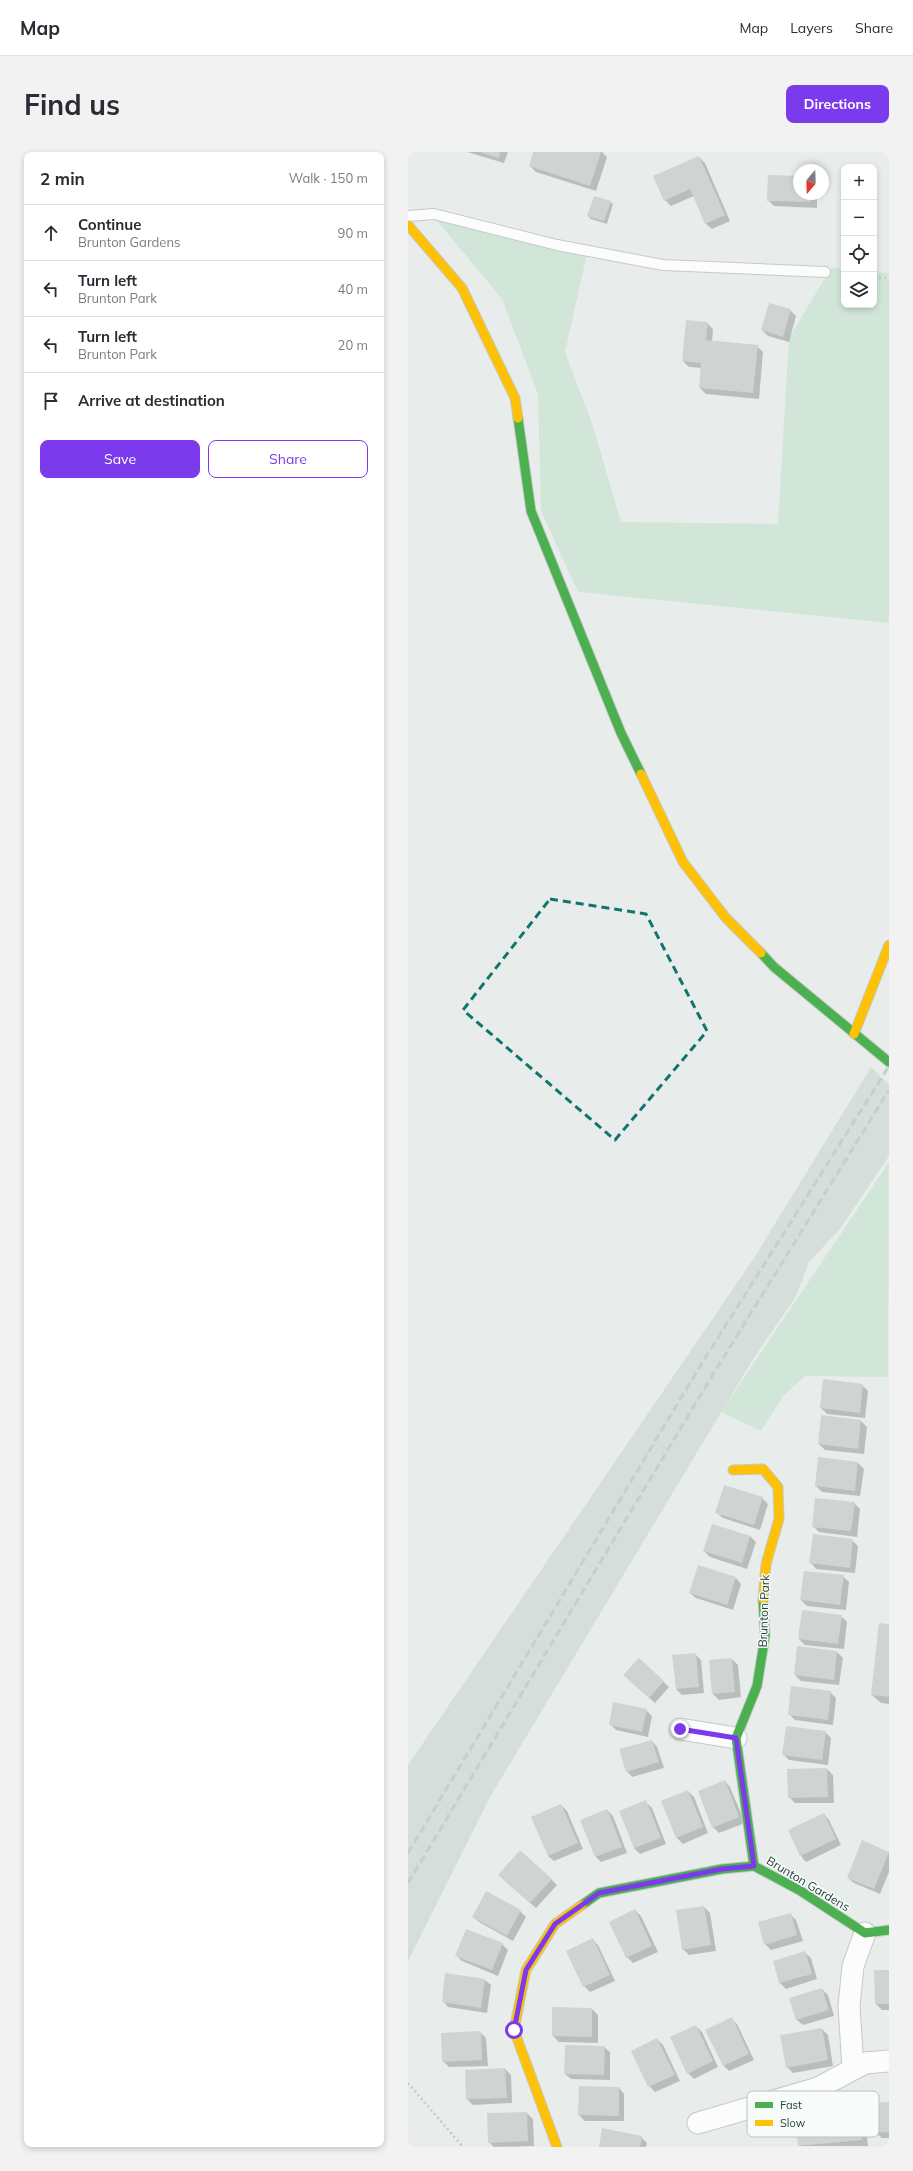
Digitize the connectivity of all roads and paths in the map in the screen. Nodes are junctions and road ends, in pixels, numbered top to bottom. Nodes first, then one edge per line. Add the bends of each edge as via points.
1 (408, 216) edge
2 (408, 226) edge
3 (825, 272) dead end
4 (877, 277) edge
5 (889, 278) edge
6 (889, 945) edge
7 (854, 1034) junction
8 (889, 1062) edge
9 (733, 1470) dead end
10 (680, 1729) dead end
11 (736, 1738) junction
12 (754, 1866) junction
13 (889, 1930) edge
14 (865, 1934) junction
15 (889, 2061) edge
16 (853, 2069) junction
17 (408, 2083) edge
18 (808, 2091) edge
19 (747, 2109) edge
20 (698, 2123) dead end
21 (463, 2147) edge
22 (557, 2147) edge

1 - 3 lane via 434,214 557,245 663,265
2 - 7 street via 462,288 515,398 531,511 621,733 684,862 726,918 774,967
4 - 5 path
6 - 7 street
7 - 8 street
9 - 11 street, Brunton Park via 764,1468 778,1487 778,1519 766,1564 763,1595 765,1636 757,1686
10 - 11 street
11 - 12 street, Brunton Park
12 - 14 street, Brunton Gardens via 799,1890
12 - 22 street, Brunton Gardens via 715,1870 599,1893 555,1924 526,1970 514,2030
13 - 14 street
14 - 16 street via 853,1966 849,2006
15 - 16 street via 865,2063
16 - 18 street
17 - 21 path
19 - 20 street

